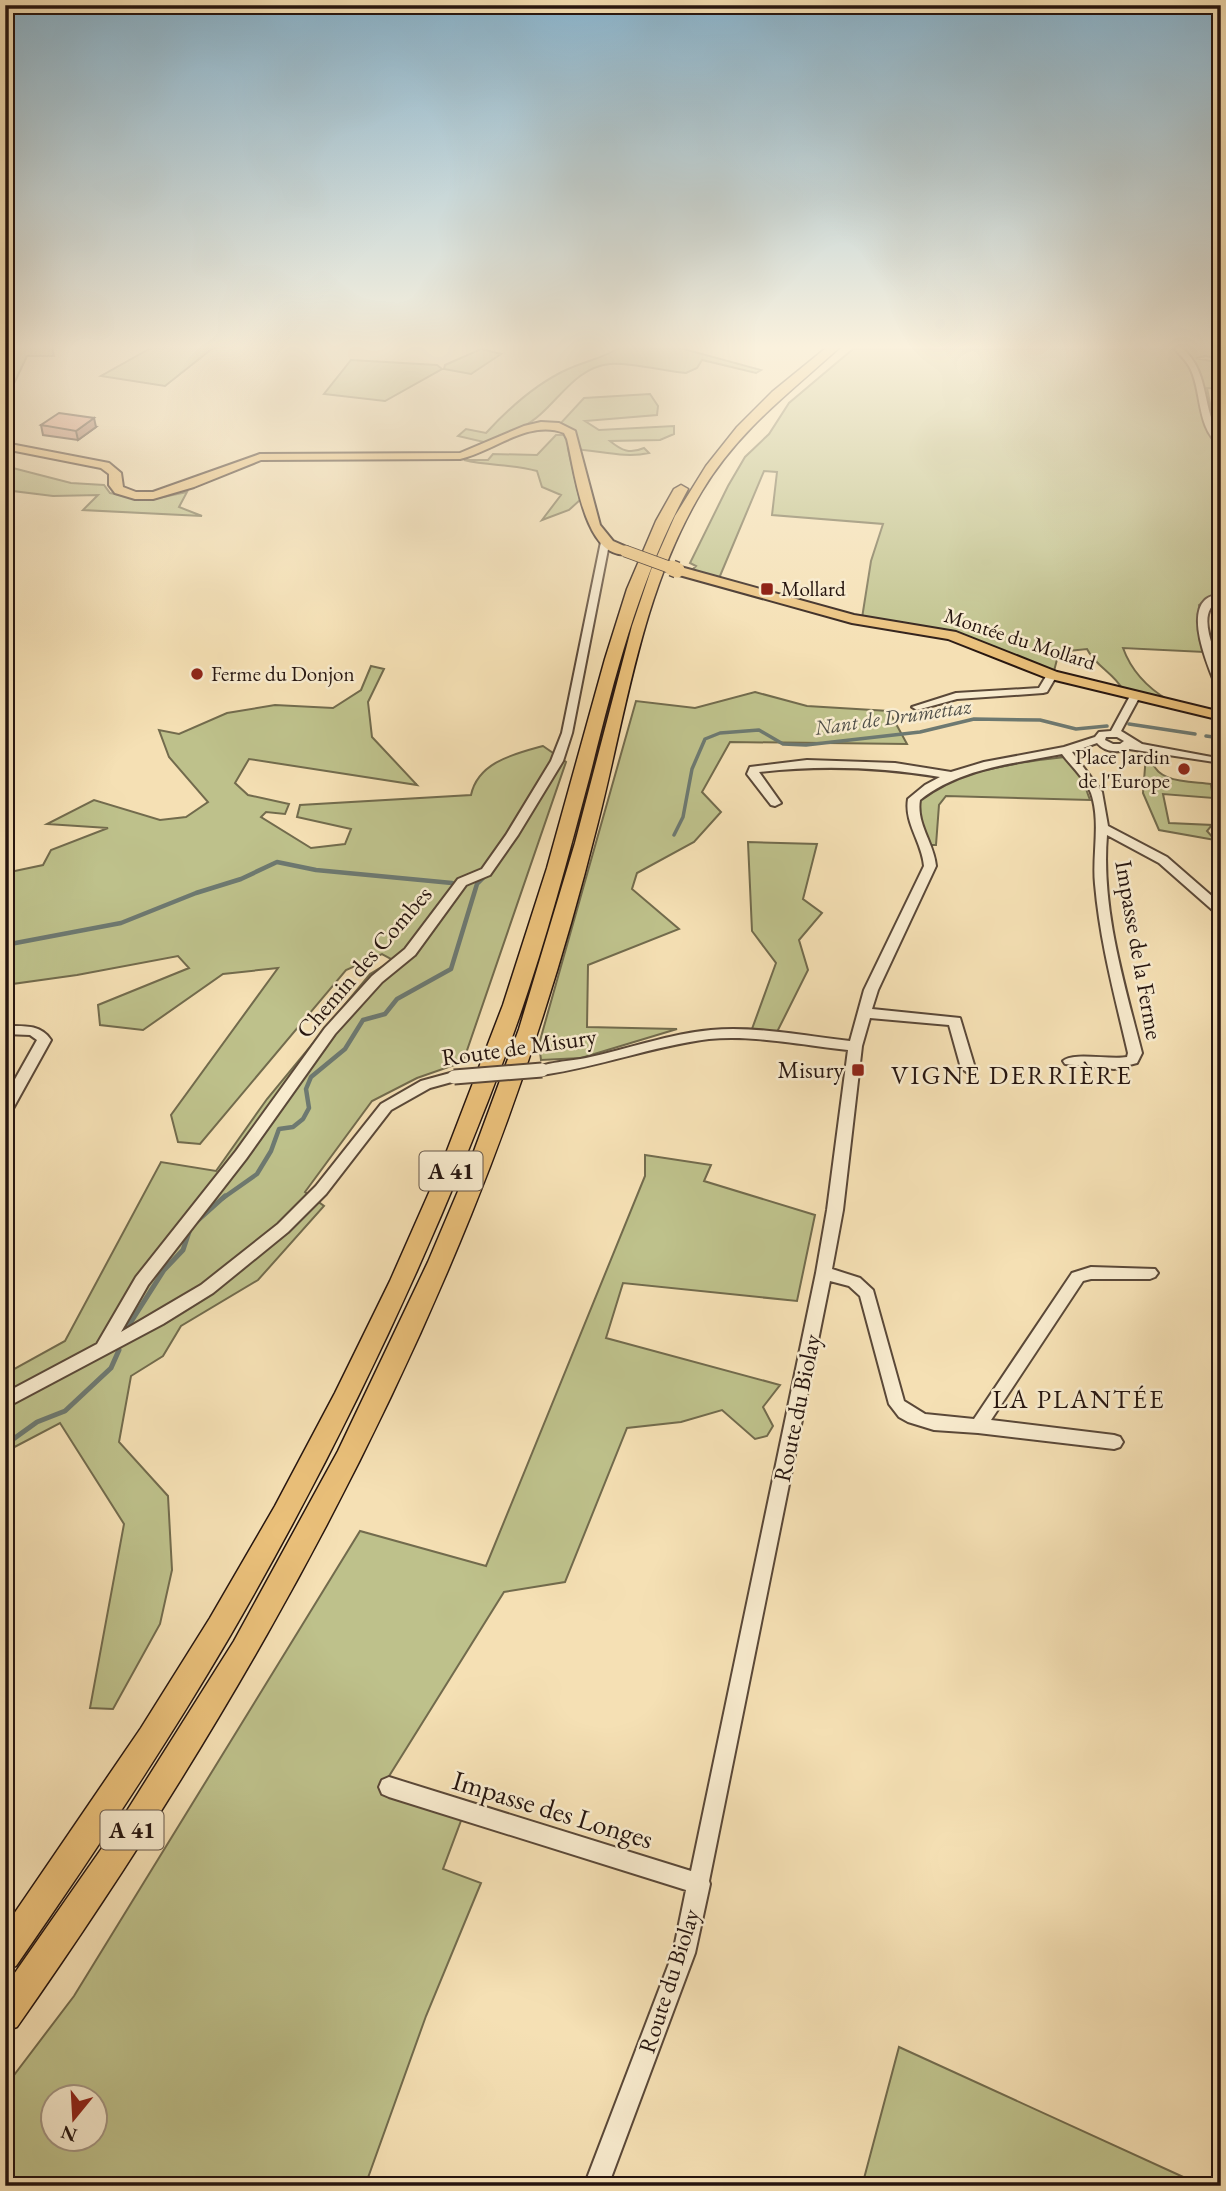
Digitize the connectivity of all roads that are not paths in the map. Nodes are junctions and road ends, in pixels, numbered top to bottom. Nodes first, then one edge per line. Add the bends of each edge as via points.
1 (27, 450) edge
2 (483, 450) edge
3 (575, 450) edge
4 (709, 450) edge
5 (724, 450) edge
6 (605, 539) junction
7 (1221, 596) edge
8 (1052, 675) junction
9 (1221, 686) edge
10 (1135, 696) junction
11 (917, 707) dead end
12 (1221, 716) edge
13 (1115, 733) junction
14 (1101, 741) junction
15 (1128, 743) junction
16 (1070, 749) junction
17 (1220, 761) edge
18 (948, 775) junction
19 (775, 803) dead end
20 (1102, 828) junction
21 (1221, 911) edge
22 (865, 1013) junction
23 (5, 1030) edge
24 (855, 1046) junction
25 (1070, 1061) dead end
26 (968, 1068) dead end
27 (5, 1110) edge
28 (824, 1273) junction
29 (1150, 1273) dead end
30 (102, 1350) junction
31 (5, 1401) edge
32 (978, 1426) junction
33 (1114, 1442) dead end
34 (389, 1787) dead end
35 (700, 1884) junction
36 (5, 1955) edge
37 (5, 2015) edge
38 (596, 2186) edge

1 - 2 main road via 105,465 115,473 119,491 146,496 178,489 260,457 460,456
3 - 6 main road via 592,520
4 - 36 highway, A 41 via 664,519 642,566 519,986 463,1142 414,1258 325,1442 245,1587 119,1792
5 - 37 highway, A 41 via 678,524 659,567 541,993 489,1142 412,1325 318,1518 233,1668 151,1800
6 - 8 main road, Montée du Mollard, bridge via 701,583 764,592 883,626 951,635
6 - 30 street, Chemin des Combes via 567,733 557,761 512,835 486,872 462,883 410,952 377,979 330,1031 142,1281
7 - 9 street via 1209,601 1202,613
8 - 10 main road, Montée du Mollard
8 - 11 street via 1039,691 956,695
10 - 12 main road, Montée du Mollard
10 - 13 street
13 - 14 street via 1103,734
13 - 15 street via 1126,737
14 - 15 street via 1115,748
14 - 16 street, Route du Biolay
15 - 17 street
16 - 18 street, Route du Biolay
16 - 20 street via 1096,792
18 - 19 street via 895,766 807,763 754,769
18 - 22 street, Route du Biolay via 914,799 913,814 930,866
20 - 21 street via 1176,869
20 - 25 street, Impasse de la Ferme via 1099,854 1105,914 1135,1053 1132,1060 1114,1064
22 - 24 street, Route du Biolay
22 - 26 street via 955,1021
23 - 27 street via 32,1031 44,1041
24 - 28 street, Route du Biolay
24 - 30 street, Route de Misury, bridge via 740,1035 696,1036 578,1067 454,1077 426,1084 386,1107 321,1190 283,1228 206,1289
28 - 32 street via 862,1286 902,1412 930,1423
28 - 35 street, Route du Biolay
29 - 32 street via 1079,1277
30 - 31 street, Route de Misury
32 - 33 street
34 - 35 street, Impasse des Longes
35 - 38 street, Route du Biolay via 684,1953

